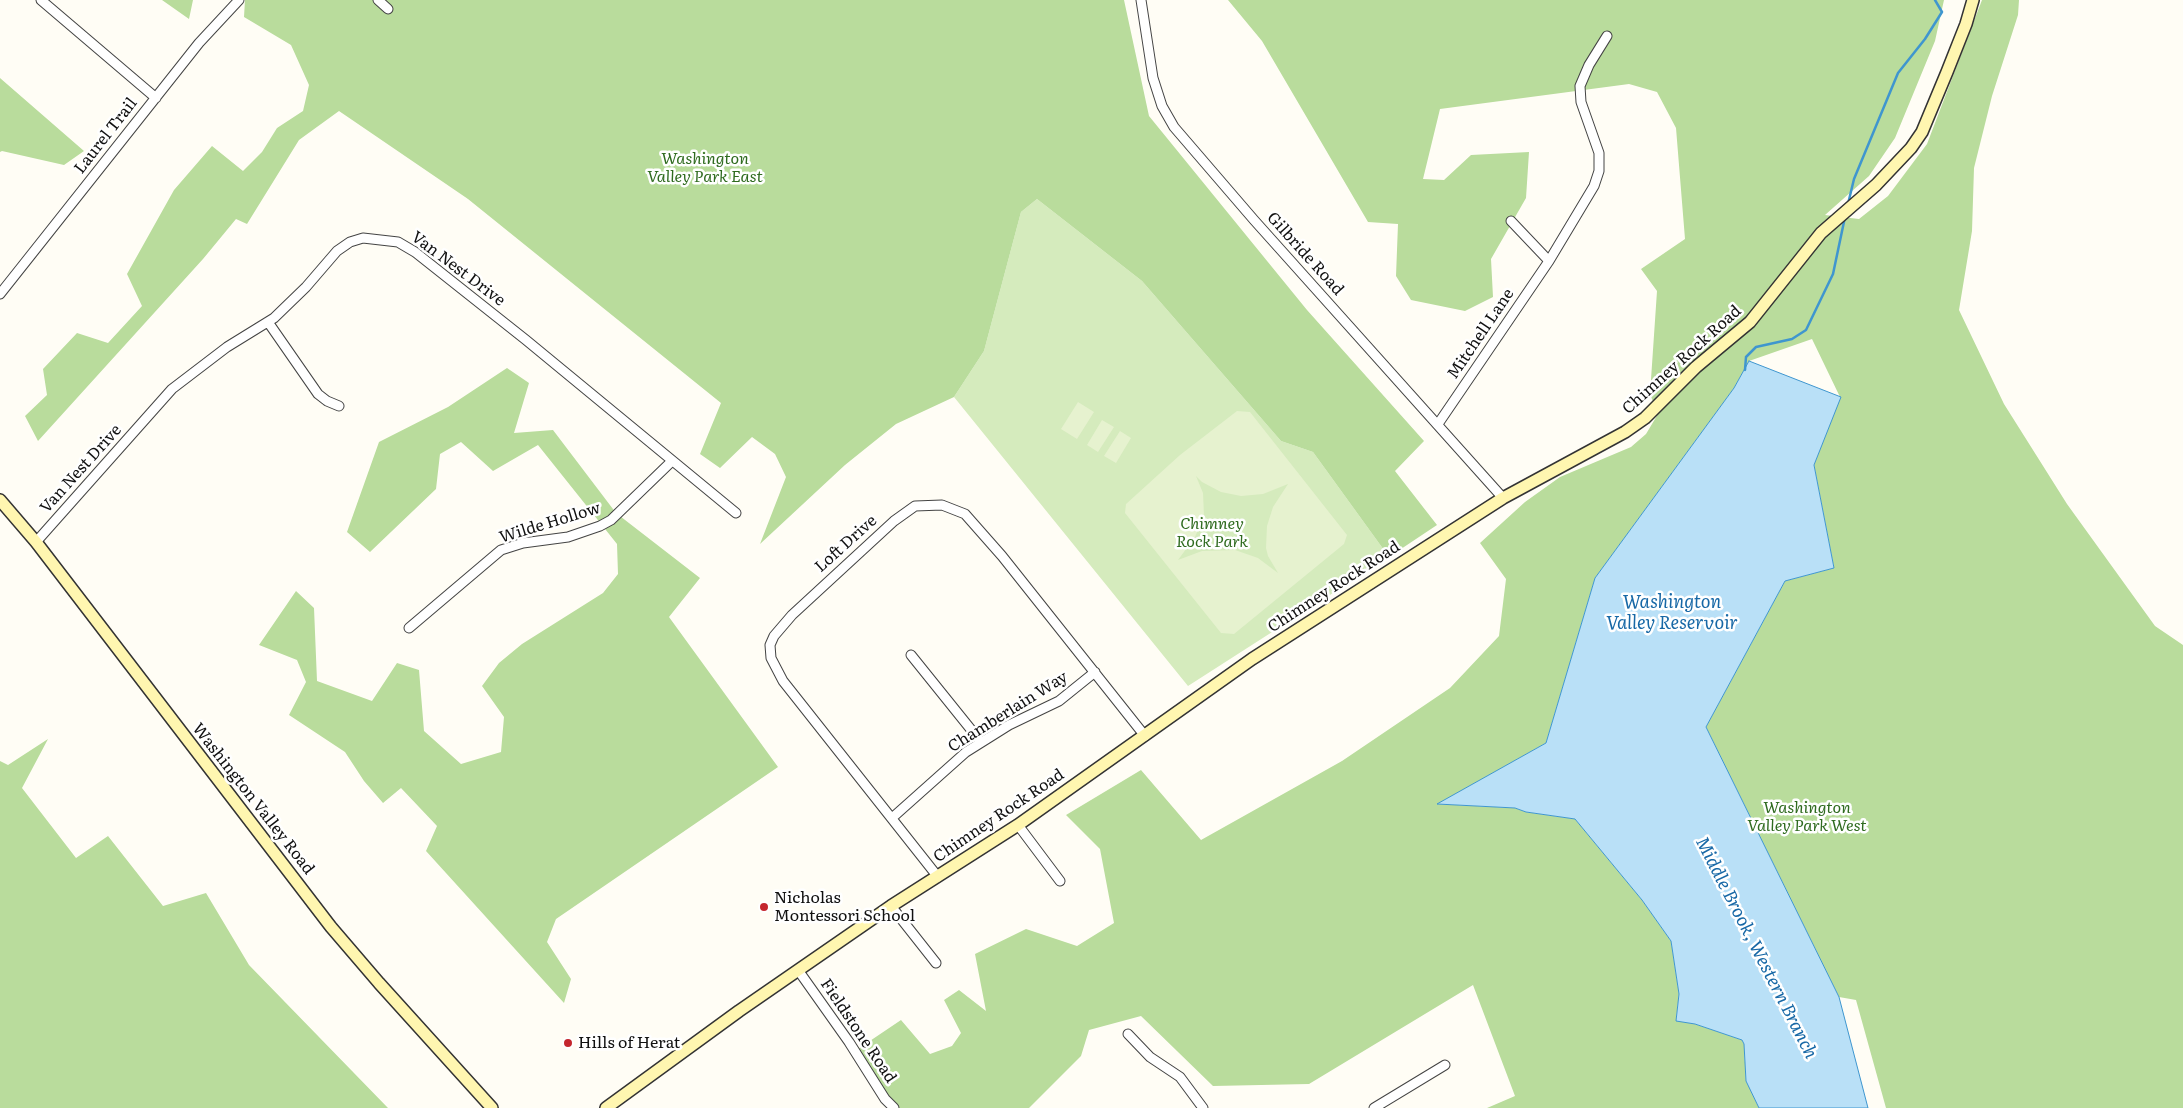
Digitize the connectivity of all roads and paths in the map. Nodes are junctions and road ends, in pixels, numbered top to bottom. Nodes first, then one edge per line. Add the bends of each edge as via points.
1 (40, 0) edge
2 (239, 0) edge
3 (378, 0) edge
4 (1140, 0) edge
5 (1973, 0) edge
6 (388, 9) dead end
7 (1607, 36) dead end
8 (156, 98) junction
9 (1510, 221) dead end
10 (1549, 261) junction
11 (0, 294) edge
12 (268, 322) junction
13 (339, 406) dead end
14 (1438, 424) junction
15 (672, 461) junction
16 (1504, 498) junction
17 (0, 500) edge
18 (736, 513) dead end
19 (36, 542) junction
20 (409, 628) dead end
21 (912, 655) dead end
22 (1095, 672) junction
23 (1145, 736) junction
24 (981, 742) junction
25 (892, 818) junction
26 (1018, 825) junction
27 (938, 877) junction
28 (1060, 881) dead end
29 (891, 906) junction
30 (936, 963) dead end
31 (798, 970) junction
32 (1128, 1034) dead end
33 (1445, 1065) dead end
34 (492, 1108) edge
35 (606, 1108) edge
36 (894, 1108) edge
37 (1203, 1108) edge
38 (1374, 1108) edge

1 - 8 street
2 - 8 street, Laurel Trail via 199,43
3 - 6 street
4 - 14 street, Gilbride Road via 1153,78 1162,106 1174,127
5 - 16 street, Chimney Rock Road via 1959,44 1922,132 1899,163 1821,233 1750,322 1696,367 1645,418
7 - 10 street, Mitchell Lane via 1580,86 1581,102 1599,153 1599,171 1594,186
8 - 11 street, Laurel Trail
9 - 10 street
10 - 14 street, Mitchell Lane
12 - 13 street via 318,394
12 - 15 street, Van Nest Drive via 350,242 363,238 398,242 526,340
12 - 19 street, Van Nest Drive via 227,347 172,389
14 - 16 street, Gilbride Road
15 - 18 street, Van Nest Drive
15 - 20 street, Wilde Hollow via 611,520 568,536 501,550
16 - 23 street, Chimney Rock Road via 1252,660
17 - 19 street, Washington Valley Road
19 - 34 street, Washington Valley Road via 331,927
21 - 24 street
22 - 23 street, Loft Drive
22 - 24 street, Chamberlain Way via 1059,701
22 - 25 street, Loft Drive via 965,514 933,504 915,506 894,521 778,629 770,645 771,658 783,681
23 - 26 street, Chimney Rock Road
24 - 25 street, Chamberlain Way
25 - 27 street, Loft Drive
26 - 27 street, Chimney Rock Road
26 - 28 street
27 - 29 street, Chimney Rock Road
29 - 30 street
29 - 31 street, Chimney Rock Road
31 - 35 street, Chimney Rock Road
31 - 36 street, Fieldstone Road
32 - 37 street via 1150,1057 1180,1078
33 - 38 street

